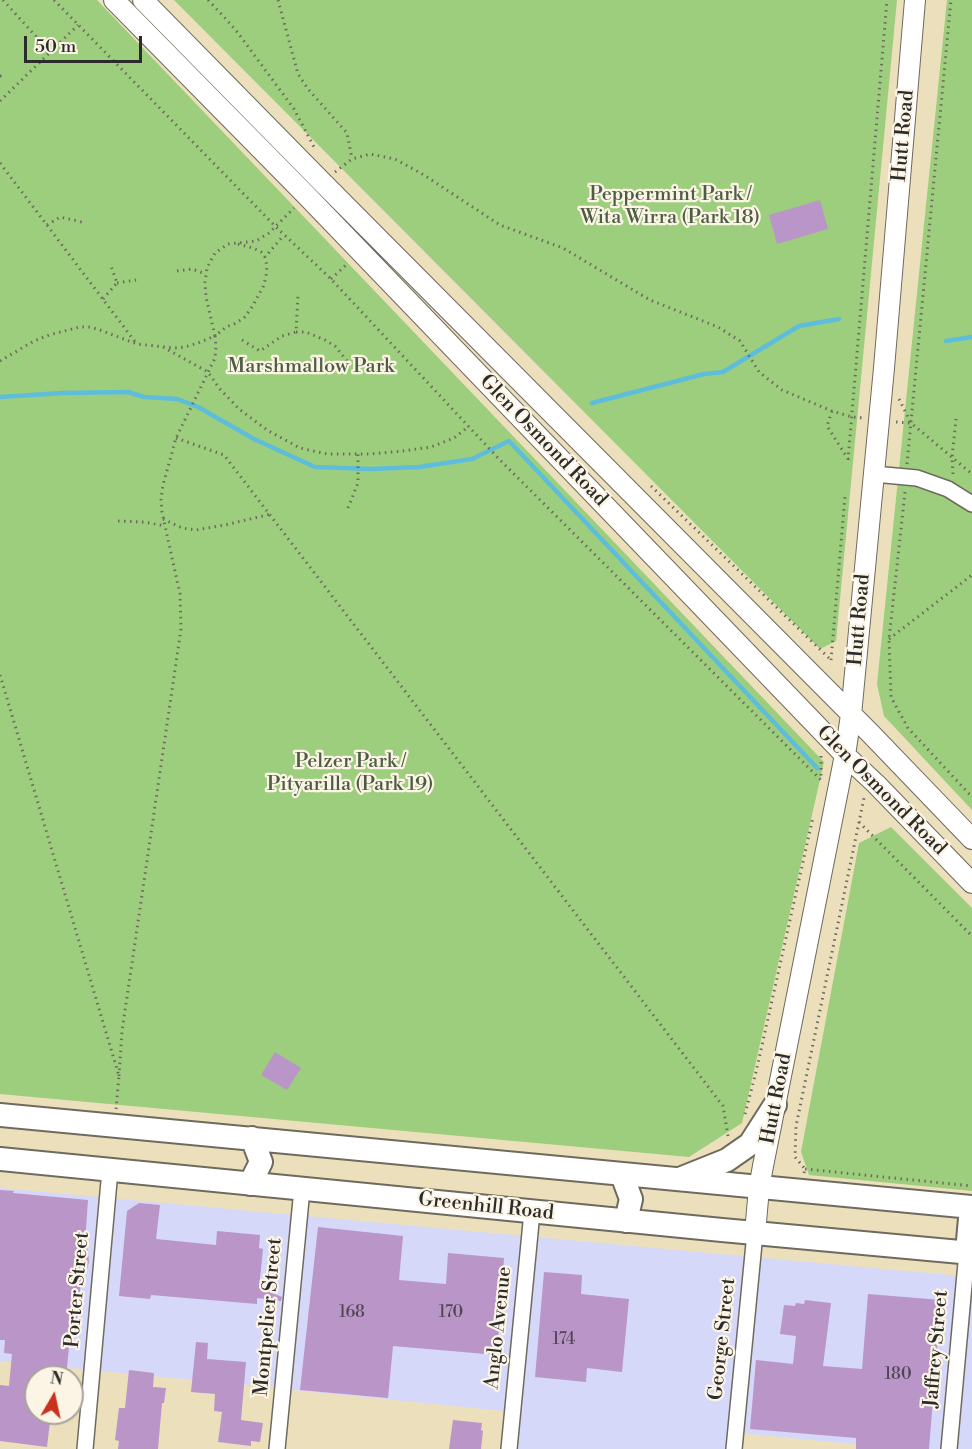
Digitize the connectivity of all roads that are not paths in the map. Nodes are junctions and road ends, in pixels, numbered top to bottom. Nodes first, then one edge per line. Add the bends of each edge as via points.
1 (114, 0) edge
2 (143, 0) edge
3 (915, 0) edge
4 (478, 339) junction
5 (460, 356) junction
6 (874, 474) junction
7 (972, 504) edge
8 (851, 715) junction
9 (845, 755) junction
10 (972, 839) edge
11 (972, 883) edge
12 (775, 1105) junction
13 (0, 1115) edge
14 (252, 1138) junction
15 (4, 1157) edge
16 (110, 1170) junction
17 (622, 1175) junction
18 (678, 1180) junction
19 (250, 1184) junction
20 (759, 1188) junction
21 (302, 1189) junction
22 (972, 1200) edge
23 (532, 1212) junction
24 (626, 1221) junction
25 (755, 1233) junction
26 (969, 1253) edge
27 (85, 1449) edge
28 (277, 1449) edge
29 (509, 1449) edge
30 (734, 1449) edge
31 (949, 1449) edge

1 - 5 main road, Glen Osmond Road
2 - 4 main road, Glen Osmond Road
3 - 6 main road, Hutt Road
4 - 5 main road
4 - 8 main road, Glen Osmond Road
5 - 9 main road, Glen Osmond Road
6 - 7 street via 917,478 948,489
6 - 8 main road, Hutt Road
8 - 9 main road, Hutt Road
8 - 10 main road, Glen Osmond Road
9 - 11 main road, Glen Osmond Road
9 - 12 main road, Hutt Road
12 - 18 highway via 750,1144 727,1160
12 - 20 main road, Hutt Road
13 - 14 highway
14 - 17 highway
14 - 19 highway via 261,1162
15 - 16 highway, Greenhill Road
16 - 19 highway, Greenhill Road
16 - 27 street, Porter Street
17 - 18 highway
17 - 24 highway via 631,1199
18 - 20 highway
19 - 21 highway, Greenhill Road
20 - 22 highway
20 - 25 main road, Hutt Road
21 - 23 highway, Greenhill Road
21 - 28 street, Montpelier Street
22 - 26 highway
23 - 24 highway, Greenhill Road
23 - 29 street, Anglo Avenue
24 - 25 highway, Greenhill Road
25 - 26 highway, Greenhill Road
25 - 30 street, George Street
26 - 31 street, Jaffrey Street

